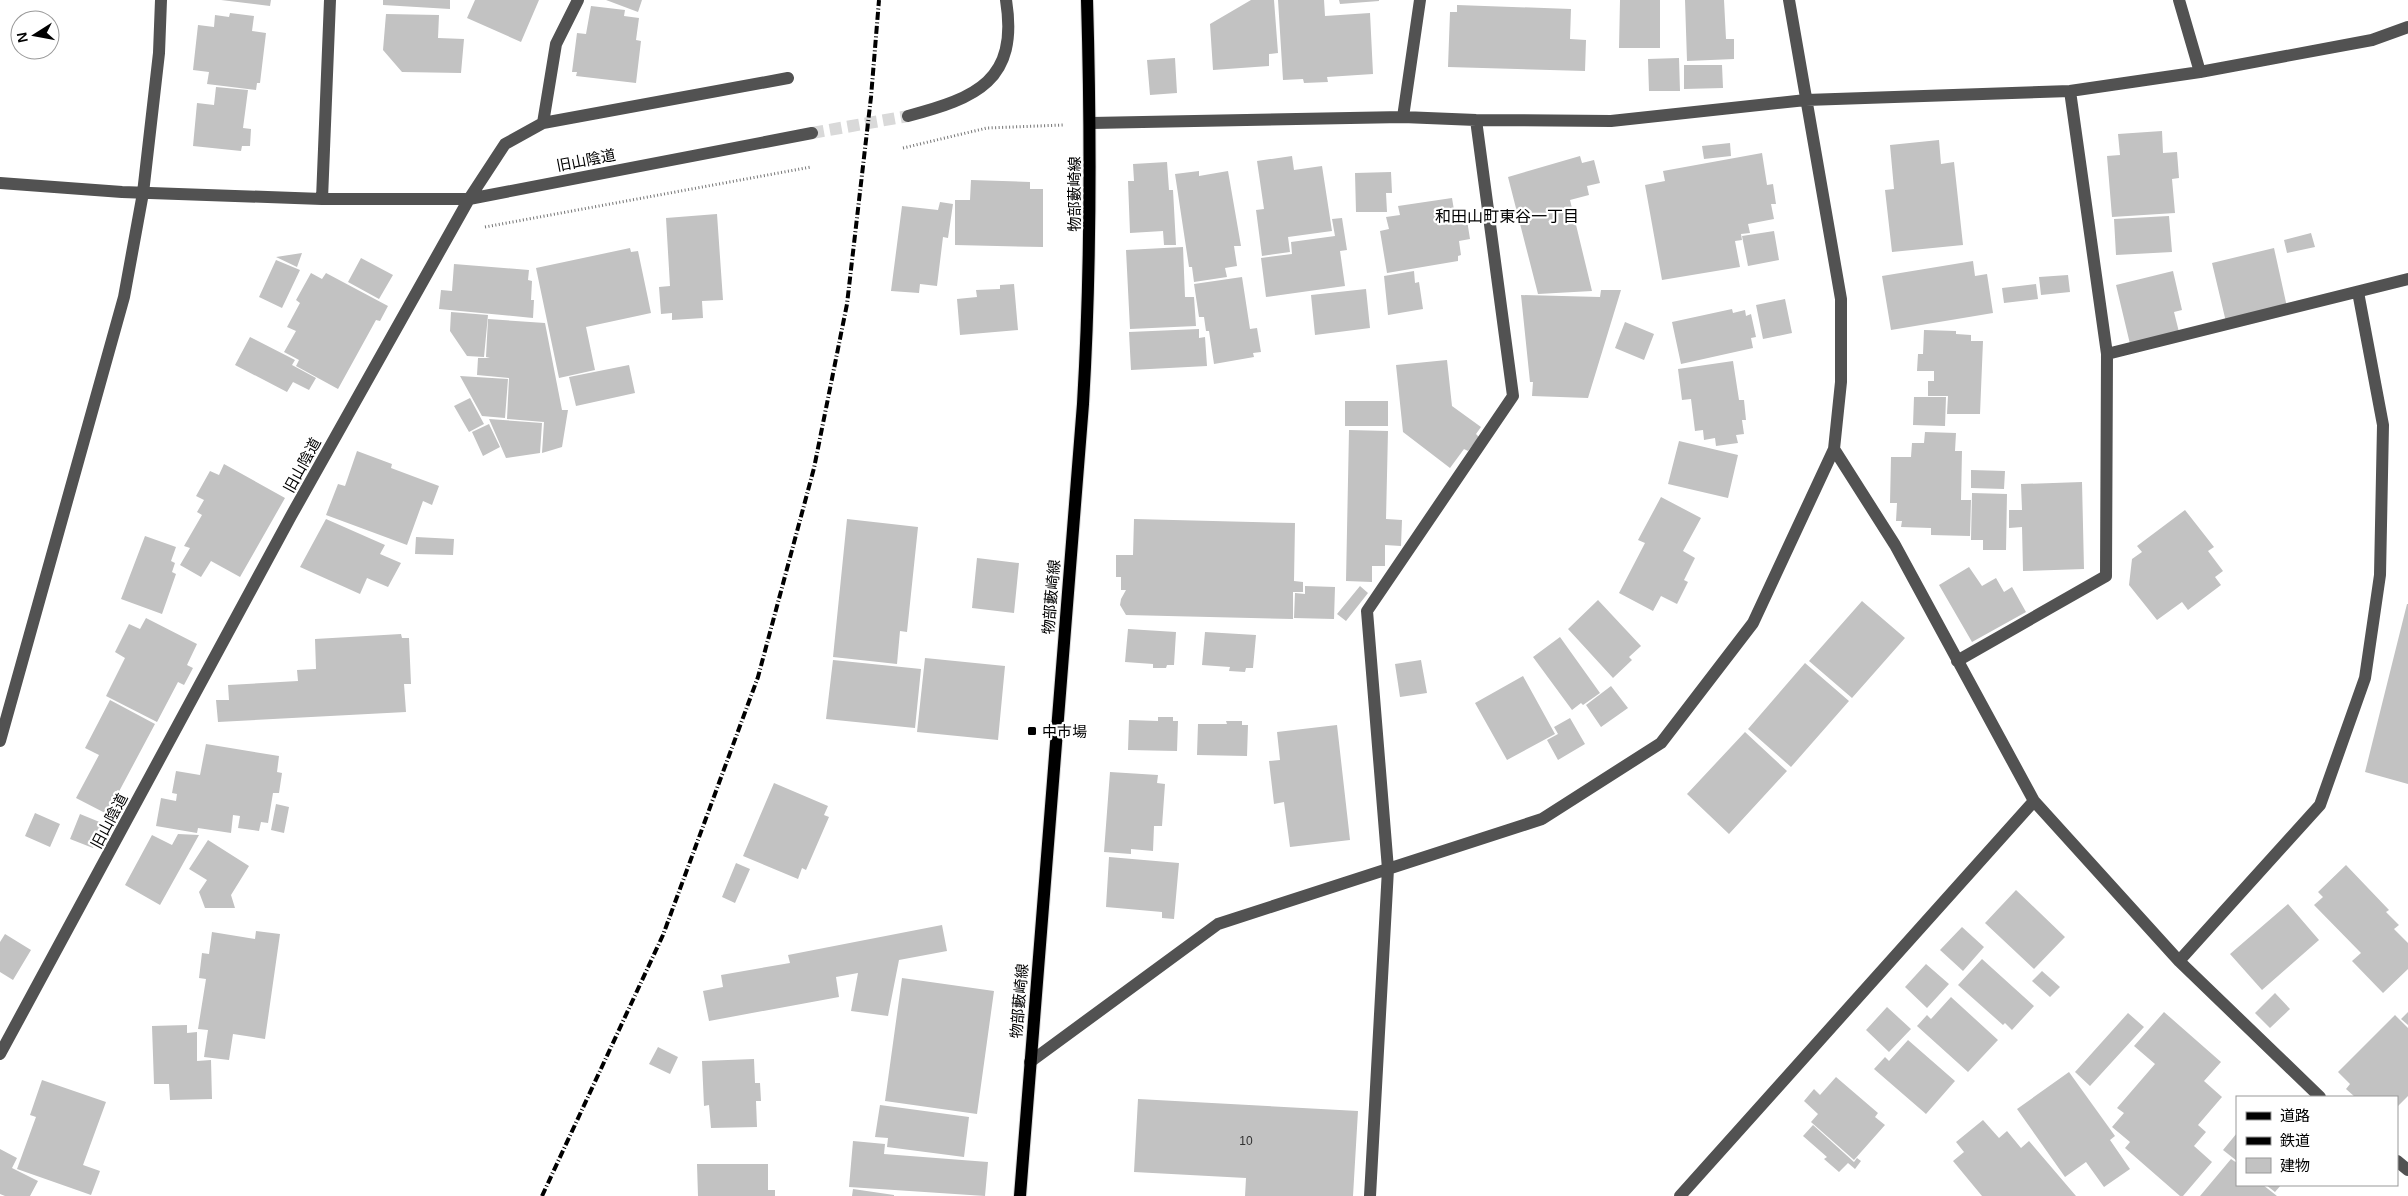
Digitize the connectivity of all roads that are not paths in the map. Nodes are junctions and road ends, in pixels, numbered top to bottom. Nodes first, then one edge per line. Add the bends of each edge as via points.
1 (161, 0) edge
2 (330, 0) edge
3 (578, 0) edge
4 (1006, 0) edge
5 (1087, 0) edge
6 (1420, 0) edge
7 (1789, 0) edge
8 (2179, 0) edge
9 (2408, 27) edge
10 (2200, 72) junction
11 (788, 78) dead end
12 (2070, 91) junction
13 (1806, 100) junction
14 (908, 116) tunnel mouth
15 (1403, 117) junction
16 (1476, 120) junction
17 (543, 123) junction
18 (1091, 123) junction
19 (812, 133) tunnel mouth
20 (0, 183) edge
21 (143, 193) junction
22 (322, 199) junction
23 (469, 199) junction
24 (2408, 279) edge
25 (2358, 292) junction
26 (2107, 354) junction
27 (1834, 449) junction
28 (1957, 661) junction
29 (0, 741) edge
30 (2034, 801) junction
31 (1388, 869) junction
32 (2179, 961) junction
33 (0, 1054) edge
34 (1030, 1062) junction
35 (2319, 1096) edge
36 (2398, 1162) edge
37 (2408, 1170) edge
38 (1020, 1196) edge
39 (1370, 1196) edge
40 (1680, 1196) edge

1 - 21 street via 159,54
2 - 22 street
3 - 17 street via 556,44
4 - 14 street via 1009,30 1006,48 1000,65 990,78 964,99
5 - 18 main road, 物部藪崎線
6 - 15 street
7 - 13 street
8 - 10 street
9 - 10 street via 2372,40
10 - 12 street
11 - 17 street
12 - 13 street
12 - 26 street
13 - 16 street via 1610,121
13 - 27 street via 1841,299 1841,382
15 - 16 street
15 - 18 street
16 - 31 street via 1513,396 1367,612
17 - 23 street via 505,144
18 - 34 main road, 物部藪崎線 via 1089,310 1083,404
19 - 23 street, 旧山陰道
20 - 21 street
21 - 22 street
21 - 29 street via 124,298
22 - 23 street
23 - 33 street, 旧山陰道 via 291,516
24 - 25 street
25 - 26 street
25 - 32 street via 2383,425 2380,575 2365,678 2320,805
26 - 28 street via 2106,576
27 - 28 street via 1896,545
27 - 31 street via 1753,623 1661,744 1542,819
28 - 30 street
30 - 32 street
30 - 40 street
31 - 34 street via 1218,924
31 - 39 street
32 - 35 street
34 - 38 main road, 物部藪崎線
36 - 37 street

